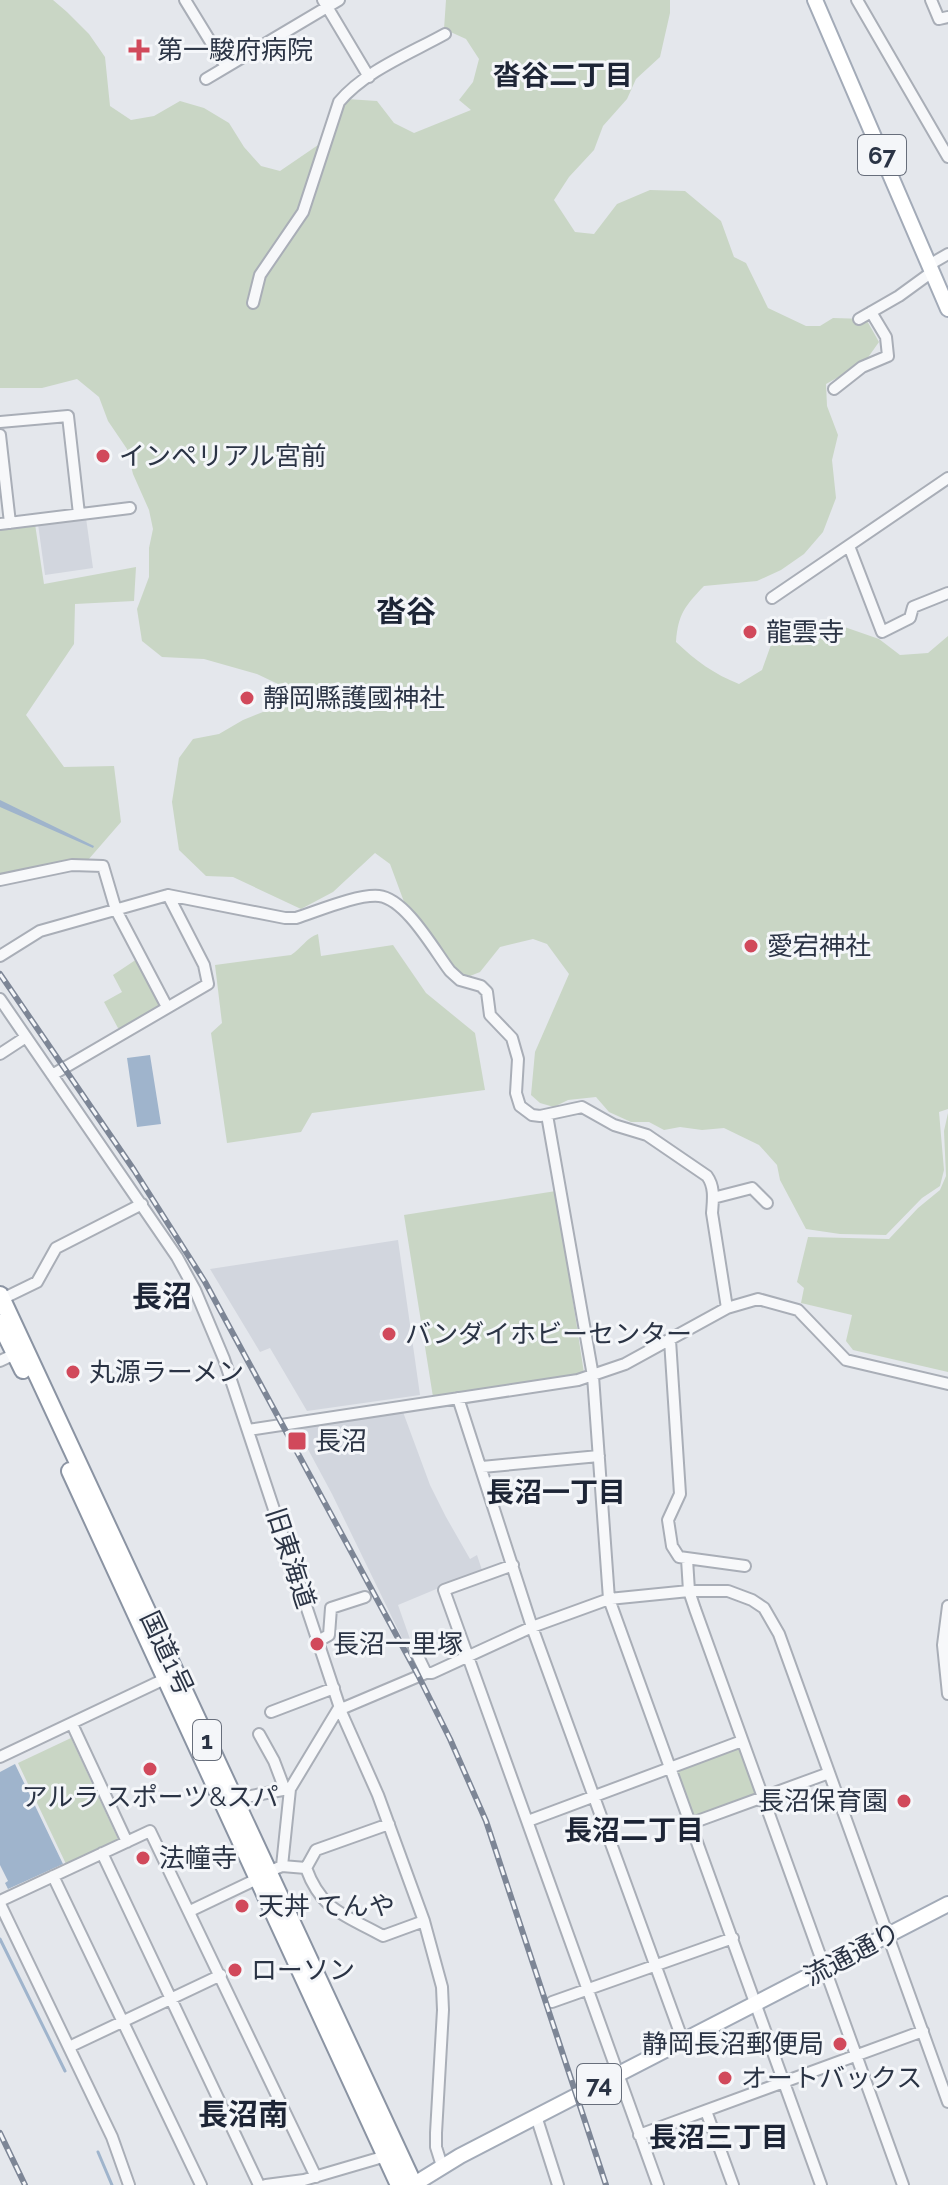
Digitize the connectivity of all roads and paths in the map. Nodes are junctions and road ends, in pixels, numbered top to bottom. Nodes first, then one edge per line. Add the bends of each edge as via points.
1 (185, 0) edge
2 (339, 0) edge
3 (815, 0) edge
4 (857, 0) edge
5 (931, 0) edge
6 (325, 3) edge
7 (948, 17) edge
8 (445, 34) dead end
9 (226, 67) junction
10 (369, 77) junction
11 (206, 79) dead end
12 (948, 157) edge
13 (948, 254) edge
14 (930, 268) junction
15 (253, 303) dead end
16 (948, 309) edge
17 (871, 312) junction
18 (859, 319) dead end
19 (834, 389) dead end
20 (0, 422) edge
21 (0, 435) edge
22 (948, 478) edge
23 (130, 508) dead end
24 (79, 514) junction
25 (5, 523) edge
26 (849, 546) junction
27 (948, 593) edge
28 (772, 598) dead end
29 (0, 880) edge
30 (168, 895) junction
31 (116, 910) junction
32 (0, 956) edge
33 (0, 999) edge
34 (167, 1007) junction
35 (26, 1037) junction
36 (0, 1054) edge
37 (52, 1075) junction
38 (547, 1115) junction
39 (713, 1198) junction
40 (767, 1203) dead end
41 (142, 1204) junction
42 (1, 1297) edge
43 (727, 1308) junction
44 (0, 1323) edge
45 (670, 1340) junction
46 (9, 1348) edge
47 (593, 1376) junction
48 (948, 1384) edge
49 (458, 1398) junction
50 (248, 1430) junction
51 (599, 1456) junction
52 (482, 1467) junction
53 (687, 1559) junction
54 (513, 1565) junction
55 (745, 1566) dead end
56 (689, 1591) junction
57 (365, 1597) dead end
58 (609, 1599) junction
59 (948, 1606) edge
60 (532, 1627) junction
61 (318, 1641) junction
62 (414, 1648) dead end
63 (468, 1657) junction
64 (426, 1673) junction
65 (170, 1677) junction
66 (334, 1688) junction
67 (948, 1694) edge
68 (340, 1708) junction
69 (271, 1712) dead end
70 (72, 1724) junction
71 (259, 1734) dead end
72 (742, 1741) junction
73 (0, 1757) edge
74 (672, 1769) junction
75 (829, 1773) junction
76 (288, 1790) junction
77 (593, 1797) junction
78 (764, 1798) junction
79 (235, 1799) junction
80 (528, 1821) junction
81 (692, 1823) junction
82 (389, 1824) junction
83 (127, 1842) junction
84 (102, 1853) junction
85 (306, 1868) junction
86 (269, 1872) junction
87 (53, 1876) junction
88 (0, 1902) edge
89 (948, 1904) edge
90 (190, 1911) junction
91 (424, 1921) junction
92 (888, 1935) junction
93 (733, 1938) junction
94 (655, 1966) junction
95 (825, 1970) junction
96 (221, 1975) junction
97 (587, 1989) junction
98 (170, 1999) junction
99 (552, 2002) dead end
100 (757, 2004) junction
101 (123, 2022) junction
102 (923, 2031) junction
103 (683, 2041) junction
104 (69, 2047) junction
105 (856, 2057) junction
106 (617, 2074) junction
107 (786, 2082) junction
108 (948, 2102) edge
109 (706, 2111) junction
110 (536, 2116) junction
111 (639, 2135) junction
112 (386, 2156) junction
113 (442, 2166) junction
114 (316, 2177) junction
115 (404, 2184) edge
116 (129, 2185) edge
117 (201, 2185) edge
118 (259, 2185) edge
119 (266, 2185) edge
120 (558, 2185) edge
121 (658, 2185) edge
122 (733, 2185) edge
123 (821, 2185) edge
124 (903, 2185) edge

1 - 9 street
2 - 6 street
3 - 14 main road, 67
4 - 12 street
5 - 7 street via 939,19
6 - 9 street
6 - 10 street
8 - 10 street
9 - 11 street
10 - 15 street via 339,102 303,212 260,275
13 - 14 street
14 - 16 main road, 67
14 - 17 street
17 - 18 street
17 - 19 street via 886,337 888,356 862,367
20 - 24 street via 68,416
21 - 25 street
22 - 26 street
23 - 24 street
24 - 25 street
26 - 27 street via 882,632 910,618 913,607
26 - 28 street
29 - 31 street via 72,865 103,866
30 - 31 street
30 - 34 street via 204,965 208,984
30 - 38 street via 285,918 366,897 386,897 399,904 450,971 487,992 490,1015 516,1049 520,1106 532,1115
31 - 32 street via 40,931
31 - 34 street
33 - 35 street, 旧東海道
34 - 37 street
35 - 36 street
35 - 37 street, 旧東海道
37 - 41 street, 旧東海道
38 - 39 street via 582,1107 647,1135 707,1176
38 - 47 street
39 - 40 street via 746,1187
39 - 43 street
41 - 42 street via 56,1248 37,1282
41 - 50 street, 旧東海道 via 195,1290
42 - 46 highway, 国道1号 / 1
43 - 45 street
43 - 48 street via 758,1299 786,1305 807,1316 846,1360
44 - 46 highway, 国道1号 / 1
45 - 47 street
45 - 53 street via 680,1494 668,1520 676,1554
46 - 65 highway, 国道1号 / 1
47 - 49 street
47 - 51 street
49 - 50 street
49 - 52 street
50 - 61 street, 旧東海道
51 - 52 street
51 - 58 street
52 - 54 street
53 - 55 street
53 - 56 street
54 - 60 street
54 - 63 street via 444,1590
56 - 58 street
56 - 72 street
56 - 75 street via 718,1590 764,1608
57 - 61 street via 331,1608 329,1635
58 - 60 street
58 - 74 street
59 - 67 street via 943,1645
60 - 63 street
60 - 77 street
61 - 66 street, 旧東海道
62 - 64 street
63 - 64 street
63 - 80 street
64 - 68 street
65 - 70 street
65 - 79 highway, 国道1号 / 1
65 - 86 highway, 国道1号 / 1
66 - 68 street, 旧東海道
66 - 69 street
68 - 76 street
68 - 82 street, 旧東海道
70 - 73 street
70 - 83 street
71 - 76 street
72 - 74 street
72 - 78 street
74 - 77 street
74 - 81 street
75 - 78 street
75 - 92 street
76 - 79 street
76 - 86 street
77 - 80 street
77 - 94 street
78 - 81 street
78 - 95 street
79 - 86 highway, 国道1号 / 1
80 - 97 street
81 - 93 street
82 - 85 street via 316,1850
82 - 91 street, 旧東海道
83 - 84 street
83 - 90 street via 150,1831
84 - 87 street
84 - 98 street
85 - 86 street
85 - 91 street via 320,1898 350,1921 383,1936
86 - 90 street
86 - 112 highway, 国道1号 / 1
86 - 115 highway, 国道1号 / 1
87 - 88 street
87 - 101 street
88 - 104 street
89 - 92 main road, 流通通り / 74
90 - 96 street
91 - 113 street, 旧東海道 via 442,1987 436,2133
92 - 95 main road, 流通通り / 74
92 - 102 street
93 - 94 street
93 - 100 street
94 - 97 street
94 - 103 street
95 - 100 main road, 流通通り / 74
95 - 105 street
96 - 98 street
96 - 114 street
97 - 99 street
97 - 106 street
98 - 101 street
98 - 118 street
100 - 103 main road, 74
100 - 107 street
101 - 104 street
101 - 117 street
102 - 105 street
102 - 108 street
103 - 106 main road, 74
104 - 116 street
105 - 107 street
105 - 124 street
106 - 110 main road, 74
106 - 111 street
107 - 109 street
107 - 123 street
109 - 111 street
109 - 122 street
110 - 113 main road, 74
110 - 120 street
111 - 121 street
112 - 114 street
112 - 115 highway, 国道1号 / 1
113 - 115 main road, 74
114 - 119 street

